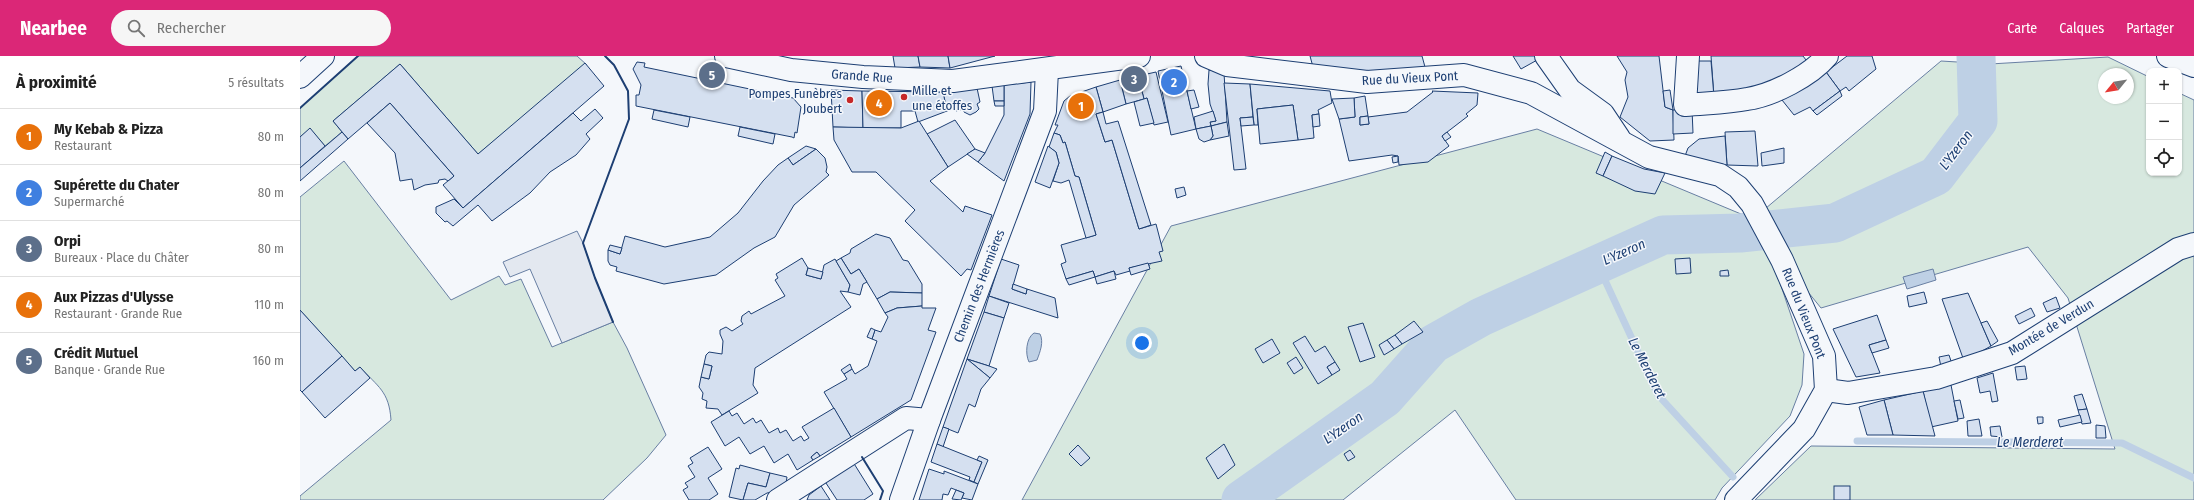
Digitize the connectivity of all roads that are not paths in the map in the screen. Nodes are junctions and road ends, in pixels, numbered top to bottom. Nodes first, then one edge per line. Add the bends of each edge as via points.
1 (323, 56) edge
2 (726, 56) edge
3 (1139, 56) edge
4 (1206, 56) edge
5 (1546, 56) edge
6 (1688, 56) edge
7 (1827, 56) edge
8 (2168, 56) edge
9 (1041, 63) edge
10 (2194, 66) edge
11 (300, 77) edge
12 (1622, 142) junction
13 (2194, 244) edge
14 (1826, 390) junction
15 (928, 420) junction
16 (778, 500) edge
17 (901, 500) edge
18 (1736, 500) edge

1 - 11 street
2 - 9 street, Grande Rue via 790,70 863,77 946,80
3 - 9 street, Grande Rue
4 - 12 street, Rue du Vieux Pont via 1227,64 1367,82 1464,76 1531,93
5 - 12 street via 1570,90 1603,114
6 - 7 street via 1685,105 1748,99 1793,83 1818,66
8 - 10 street
9 - 15 street, Chemin des Hermières via 1045,111
12 - 14 street, Rue du Vieux Pont via 1649,157 1720,175 1738,187 1752,204 1782,260 1824,356
13 - 14 street, Montée de Verdun via 2178,250 2012,352 1936,378 1848,393
14 - 18 street via 1804,429
15 - 16 street via 906,418
15 - 17 street, Chemin des Hermières

